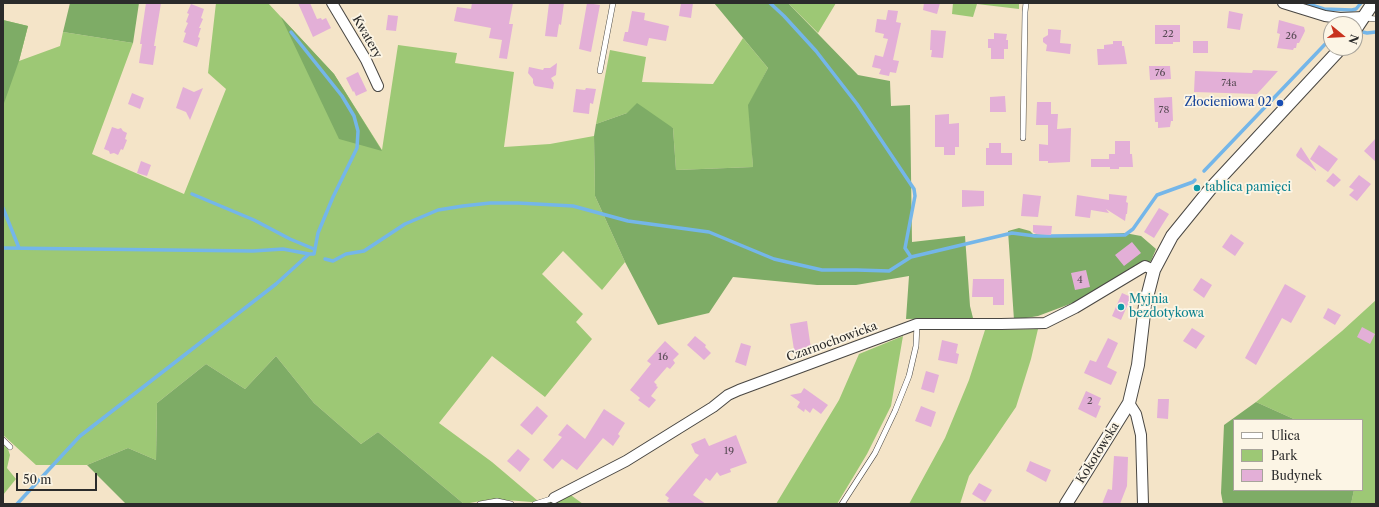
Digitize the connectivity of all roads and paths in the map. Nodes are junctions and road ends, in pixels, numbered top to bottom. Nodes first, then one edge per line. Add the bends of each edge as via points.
1 (332, 3) edge
2 (613, 3) edge
3 (1026, 3) edge
4 (1283, 3) edge
5 (1373, 3) edge
6 (1364, 23) edge
7 (1334, 56) edge
8 (600, 71) dead end
9 (378, 86) dead end
10 (1023, 138) dead end
11 (1154, 270) junction
12 (917, 324) junction
13 (1129, 402) junction
14 (3, 440) edge
15 (10, 448) dead end
16 (554, 498) joint
17 (480, 504) edge
18 (511, 504) edge
19 (535, 504) edge
20 (842, 504) edge
21 (1066, 504) edge
22 (1143, 504) edge

1 - 9 street, Kwatery via 366,60
2 - 8 lane
3 - 10 lane
4 - 6 street via 1325,16
5 - 6 street
7 - 11 street, Kokotowska via 1210,188 1172,236
11 - 12 street, Czarnochowicka via 1145,266 1076,308 1045,323
11 - 13 street, Kokotowska via 1145,305 1138,365
12 - 16 street, Czarnochowicka via 728,395 626,461
12 - 20 lane via 916,346 909,376 895,411 875,453
13 - 21 street, Kokotowska
13 - 22 street via 1136,414 1141,435
14 - 15 lane
16 - 19 lane, Czarnochowicka
17 - 18 lane via 497,501

